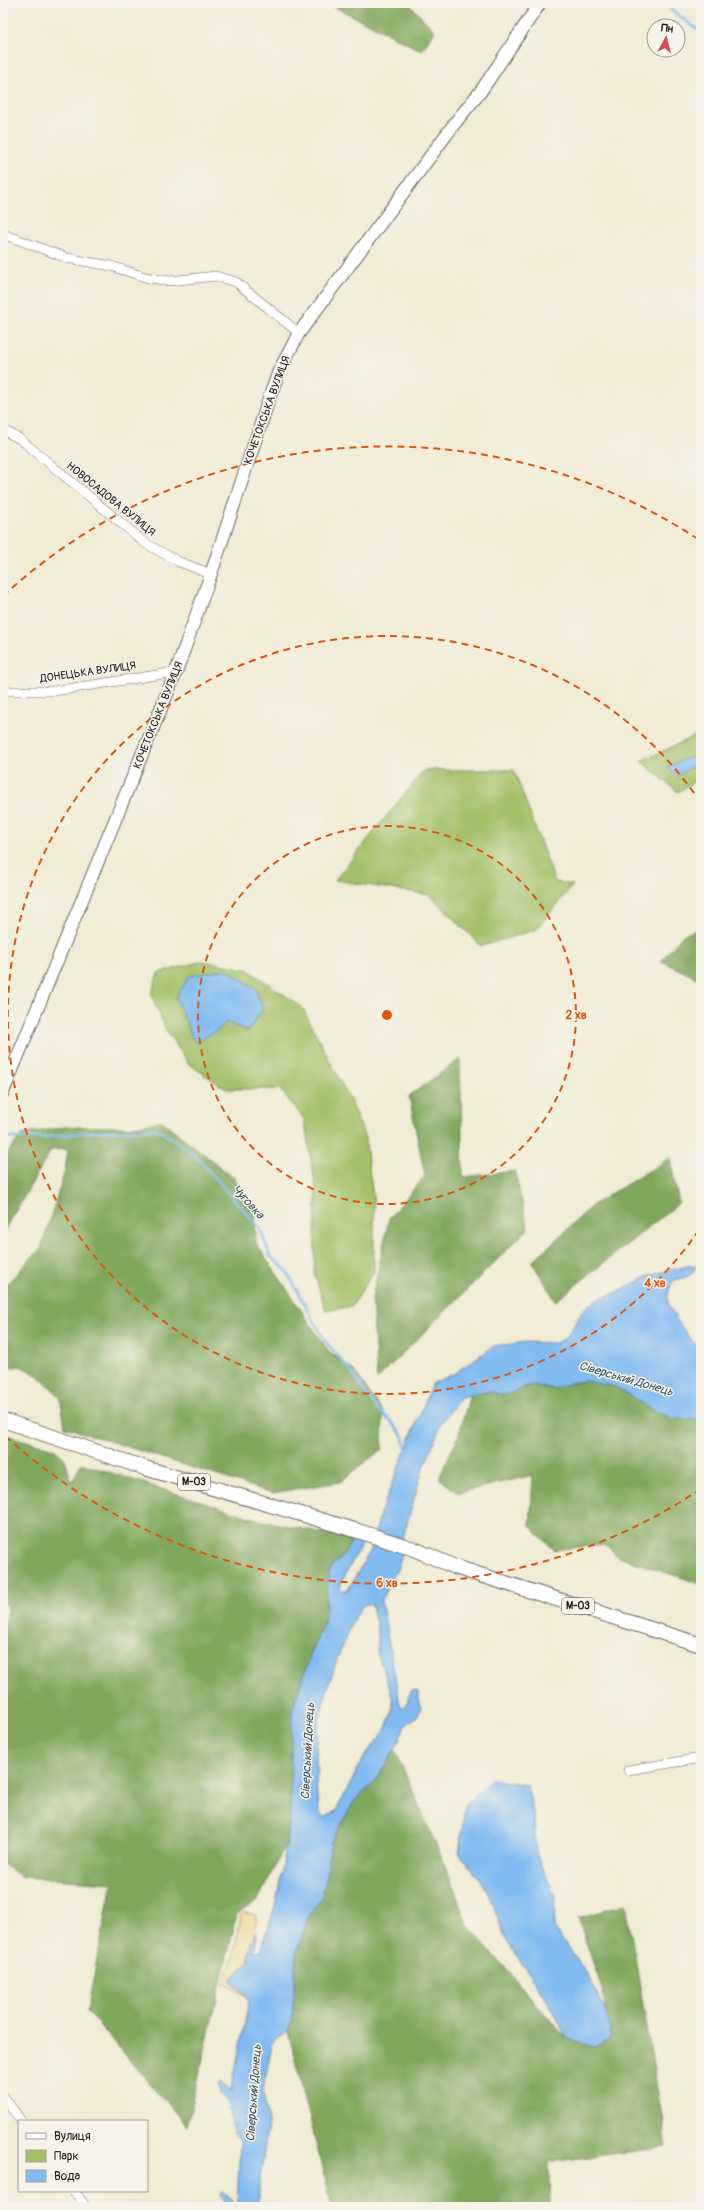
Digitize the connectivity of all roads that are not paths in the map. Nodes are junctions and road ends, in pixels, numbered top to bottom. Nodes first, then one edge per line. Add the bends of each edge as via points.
1 (540, 3) edge
2 (3, 234) edge
3 (299, 333) junction
4 (3, 430) edge
5 (211, 574) junction
6 (176, 672) junction
7 (3, 691) edge
8 (3, 1092) edge
9 (3, 1420) edge
10 (701, 1645) edge
11 (701, 1758) edge
12 (628, 1770) dead end
13 (3, 2096) edge
14 (20, 2120) edge
15 (75, 2192) edge
16 (86, 2207) edge

1 - 3 main road, КОЧЕТОКСЬКА ВУЛИЦЯ via 481,91
2 - 3 street via 67,258 111,266 145,277 169,281 216,276 226,278 236,282
3 - 5 main road, КОЧЕТОКСЬКА ВУЛИЦЯ via 279,371
4 - 5 street, НОВОСАДОВА ВУЛИЦЯ via 20,439 145,543 177,561
5 - 6 main road, КОЧЕТОКСЬКА ВУЛИЦЯ
6 - 7 street, ДОНЕЦЬКА ВУЛИЦЯ via 54,691
6 - 8 main road, КОЧЕТОКСЬКА ВУЛИЦЯ
9 - 10 highway, М-03 via 145,1468 414,1549 455,1567
11 - 12 street
13 - 14 street
15 - 16 street

